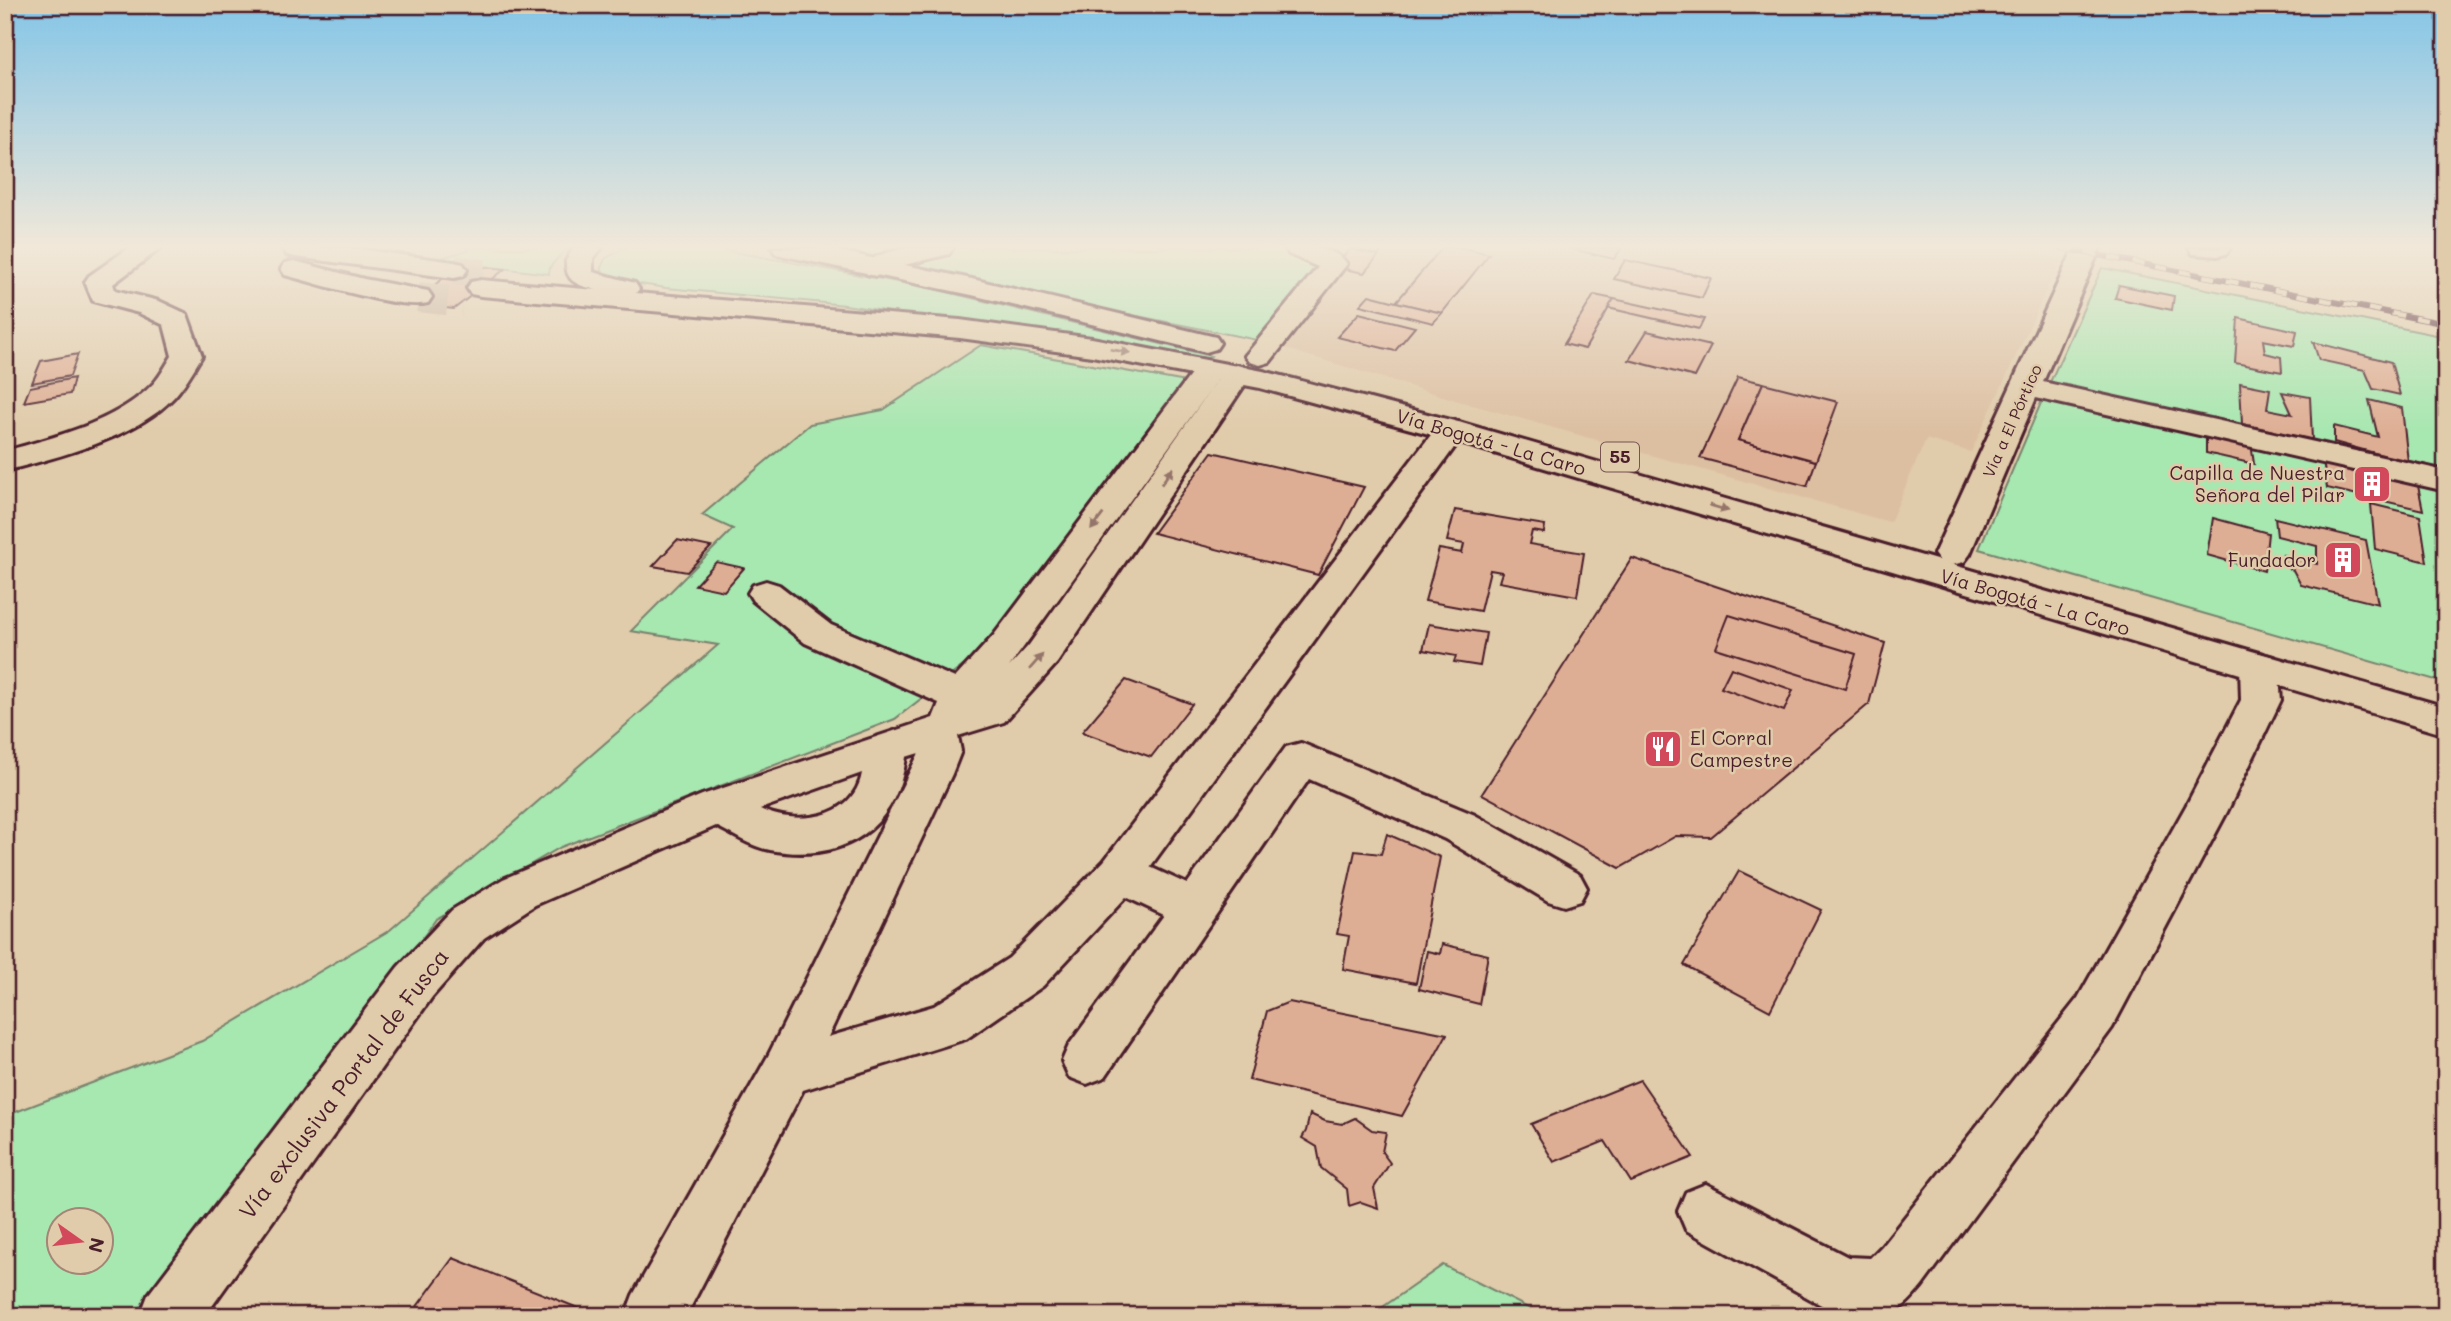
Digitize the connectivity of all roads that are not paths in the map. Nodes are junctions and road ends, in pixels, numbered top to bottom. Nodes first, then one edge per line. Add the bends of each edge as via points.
1 (156, 310) edge
2 (581, 310) edge
3 (655, 310) edge
4 (733, 310) edge
5 (1052, 310) edge
6 (1290, 310) edge
7 (2060, 310) edge
8 (1236, 366) junction
9 (2027, 387) junction
10 (1451, 430) junction
11 (5, 461) edge
12 (2446, 481) edge
13 (1952, 554) junction
14 (766, 593) dead end
15 (2259, 666) junction
16 (2446, 699) edge
17 (963, 713) junction
18 (2446, 721) edge
19 (887, 749) junction
20 (717, 807) junction
21 (1120, 874) junction
22 (1564, 888) dead end
23 (1195, 908) junction
24 (1087, 1060) dead end
25 (786, 1072) junction
26 (1706, 1211) dead end
27 (169, 1316) edge
28 (654, 1316) edge

1 - 11 main road via 177,320 187,356 162,392 133,413 53,448
2 - 3 main road, Vía Bogotá - La Caro / 55 via 616,317
4 -> 8 main road, Vía Bogotá - La Caro / 55 via 960,329
5 - 8 main road, Vía Bogotá - La Caro / 55
6 - 8 main road
7 - 9 main road, Vía a El Pórtico
8 - 10 main road, Vía Bogotá - La Caro / 55
8 - 13 main road, Vía Bogotá - La Caro / 55 via 1656,467
8 - 17 main road via 1043,654
9 - 12 main road
9 - 13 main road, Vía a El Pórtico
10 -> 15 main road, Vía Bogotá - La Caro / 55
10 - 21 main road
13 - 16 main road, Vía Bogotá - La Caro / 55
14 - 17 main road via 818,634
15 - 18 main road, Vía Bogotá - La Caro / 55
15 - 26 main road via 2261,700 2095,1013 1902,1266 1881,1287 1843,1286
17 - 19 main road, Vía exclusiva Portal de Fusca
17 - 25 main road via 940,751
19 - 20 main road, Vía exclusiva Portal de Fusca
19 - 20 main road via 883,781 863,813 823,836 770,833
20 - 27 main road, Vía exclusiva Portal de Fusca via 519,892 468,924 415,982
21 - 23 main road
21 - 25 main road via 1026,972 948,1024
22 - 23 main road via 1460,827 1301,758
23 - 24 main road
25 - 28 main road

